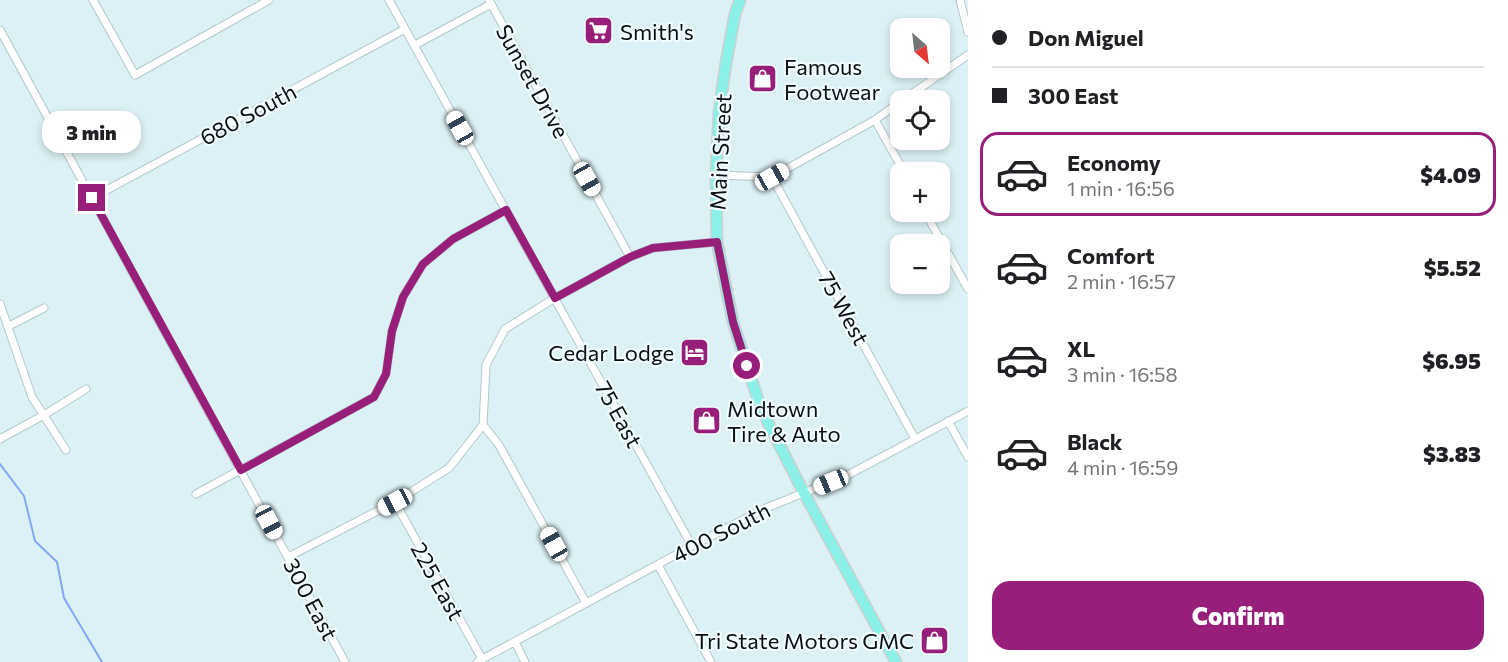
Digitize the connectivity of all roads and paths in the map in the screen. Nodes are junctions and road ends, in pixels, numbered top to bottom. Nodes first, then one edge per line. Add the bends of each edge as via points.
1 (93, 0) edge
2 (269, 0) edge
3 (389, 0) edge
4 (740, 0) edge
5 (960, 0) edge
6 (490, 2) edge
7 (405, 29) junction
8 (0, 30) edge
9 (968, 32) edge
10 (415, 45) junction
11 (968, 55) edge
12 (917, 90) edge
13 (890, 109) edge
14 (875, 120) junction
15 (898, 162) edge
16 (716, 175) junction
17 (772, 177) junction
18 (92, 198) junction
19 (506, 210) junction
20 (931, 222) edge
21 (717, 242) junction
22 (630, 257) junction
23 (968, 289) edge
24 (555, 298) junction
25 (0, 304) edge
26 (44, 308) dead end
27 (9, 326) junction
28 (86, 389) dead end
29 (968, 411) edge
30 (44, 415) junction
31 (948, 421) junction
32 (483, 425) junction
33 (0, 439) edge
34 (915, 439) junction
35 (66, 450) dead end
36 (968, 457) edge
37 (241, 470) junction
38 (804, 493) junction
39 (196, 494) dead end
40 (395, 502) junction
41 (692, 546) junction
42 (288, 557) junction
43 (658, 565) junction
44 (586, 603) junction
45 (515, 642) junction
46 (479, 661) edge
47 (345, 662) edge
48 (525, 662) edge
49 (711, 662) edge
50 (896, 662) edge

1 - 2 street via 135,75
3 - 7 street, 75 East
4 - 16 main road, Main Street via 726,63
5 - 9 street
6 - 10 street
6 - 22 street, Sunset Drive
7 - 10 street, 75 East
7 - 18 street, 680 South
8 - 18 street, 300 East
10 - 19 street, 75 East
11 - 12 street
13 - 14 street
14 - 15 street
14 - 17 street
16 - 17 street
16 - 21 main road, Main Street
17 - 34 street, 75 West
18 - 37 street, 300 East
19 - 24 street, 75 East
19 - 37 street via 453,239 423,264 403,297 392,331 386,374 374,397
20 - 23 street
21 - 22 street via 653,248
21 - 38 main road, Main Street via 733,322 761,409
22 - 24 street
24 - 32 street via 505,329 486,365
24 - 41 street, 75 East
25 - 27 street
26 - 27 street
27 - 30 street via 32,396
28 - 30 street
29 - 31 street, 400 South
30 - 33 street
30 - 35 street
31 - 34 street, 400 South
31 - 36 street
32 - 40 street via 449,468
32 - 44 street via 499,445
34 - 38 street, 400 South via 846,476
37 - 39 street
37 - 42 street, 300 East
38 - 41 street, 400 South
38 - 50 main road, Main Street
40 - 42 street
40 - 46 street, 225 East
41 - 43 street, 400 South
42 - 47 street, 300 East
43 - 44 street, 400 South
43 - 49 street
44 - 45 street, 400 South
45 - 46 street, 400 South
45 - 48 street

